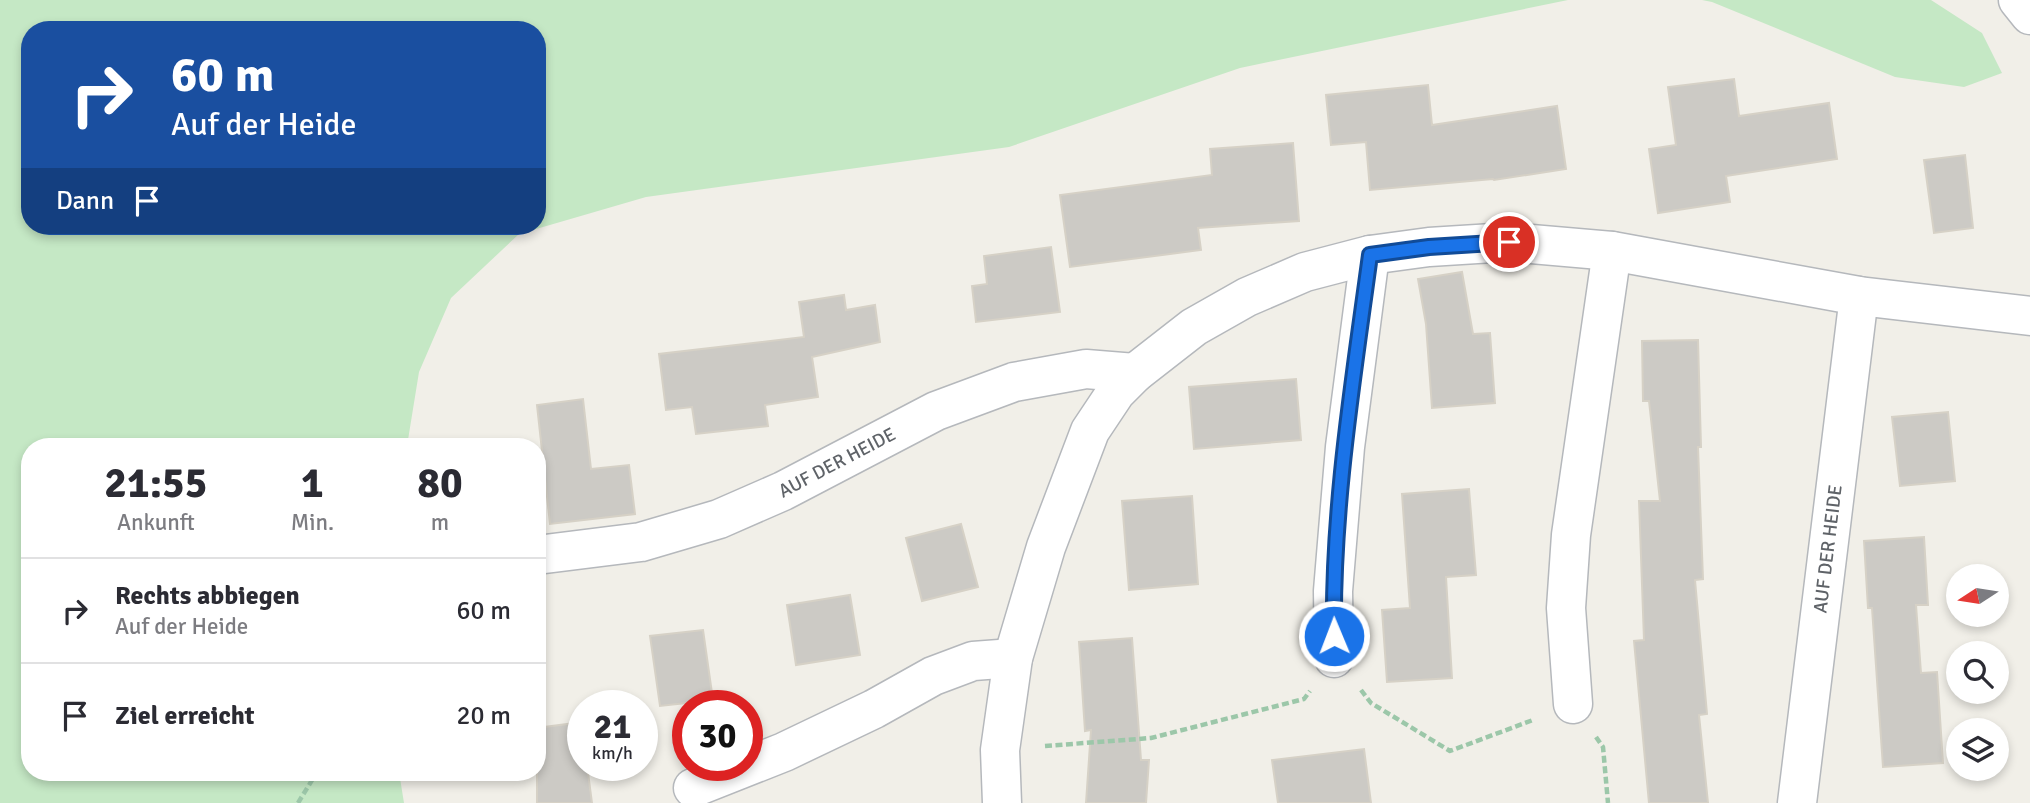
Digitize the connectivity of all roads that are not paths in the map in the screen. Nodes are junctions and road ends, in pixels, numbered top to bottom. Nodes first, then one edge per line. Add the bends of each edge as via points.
1 (2018, 0) edge
2 (2030, 15) edge
3 (1612, 251) junction
4 (1370, 255) junction
5 (1859, 296) junction
6 (2030, 316) edge
7 (1135, 373) junction
8 (546, 554) edge
9 (1013, 658) junction
10 (1334, 658) road end
11 (1573, 704) road end
12 (693, 788) dead end
13 (1002, 803) edge
14 (1797, 803) edge

1 - 2 street
3 - 4 street via 1509,242
3 - 5 street
3 - 11 street via 1571,535 1566,608
4 - 7 street via 1305,272 1247,297 1194,327
4 - 10 street via 1345,447 1333,591
5 - 6 street
5 - 14 street, AUF DER HEIDE
7 - 8 street, AUF DER HEIDE via 1086,369 1014,382 936,411 719,519 641,542
7 - 9 street via 1090,430 1046,547
9 - 12 street via 972,662 933,676 783,752
9 - 13 street via 1000,750

